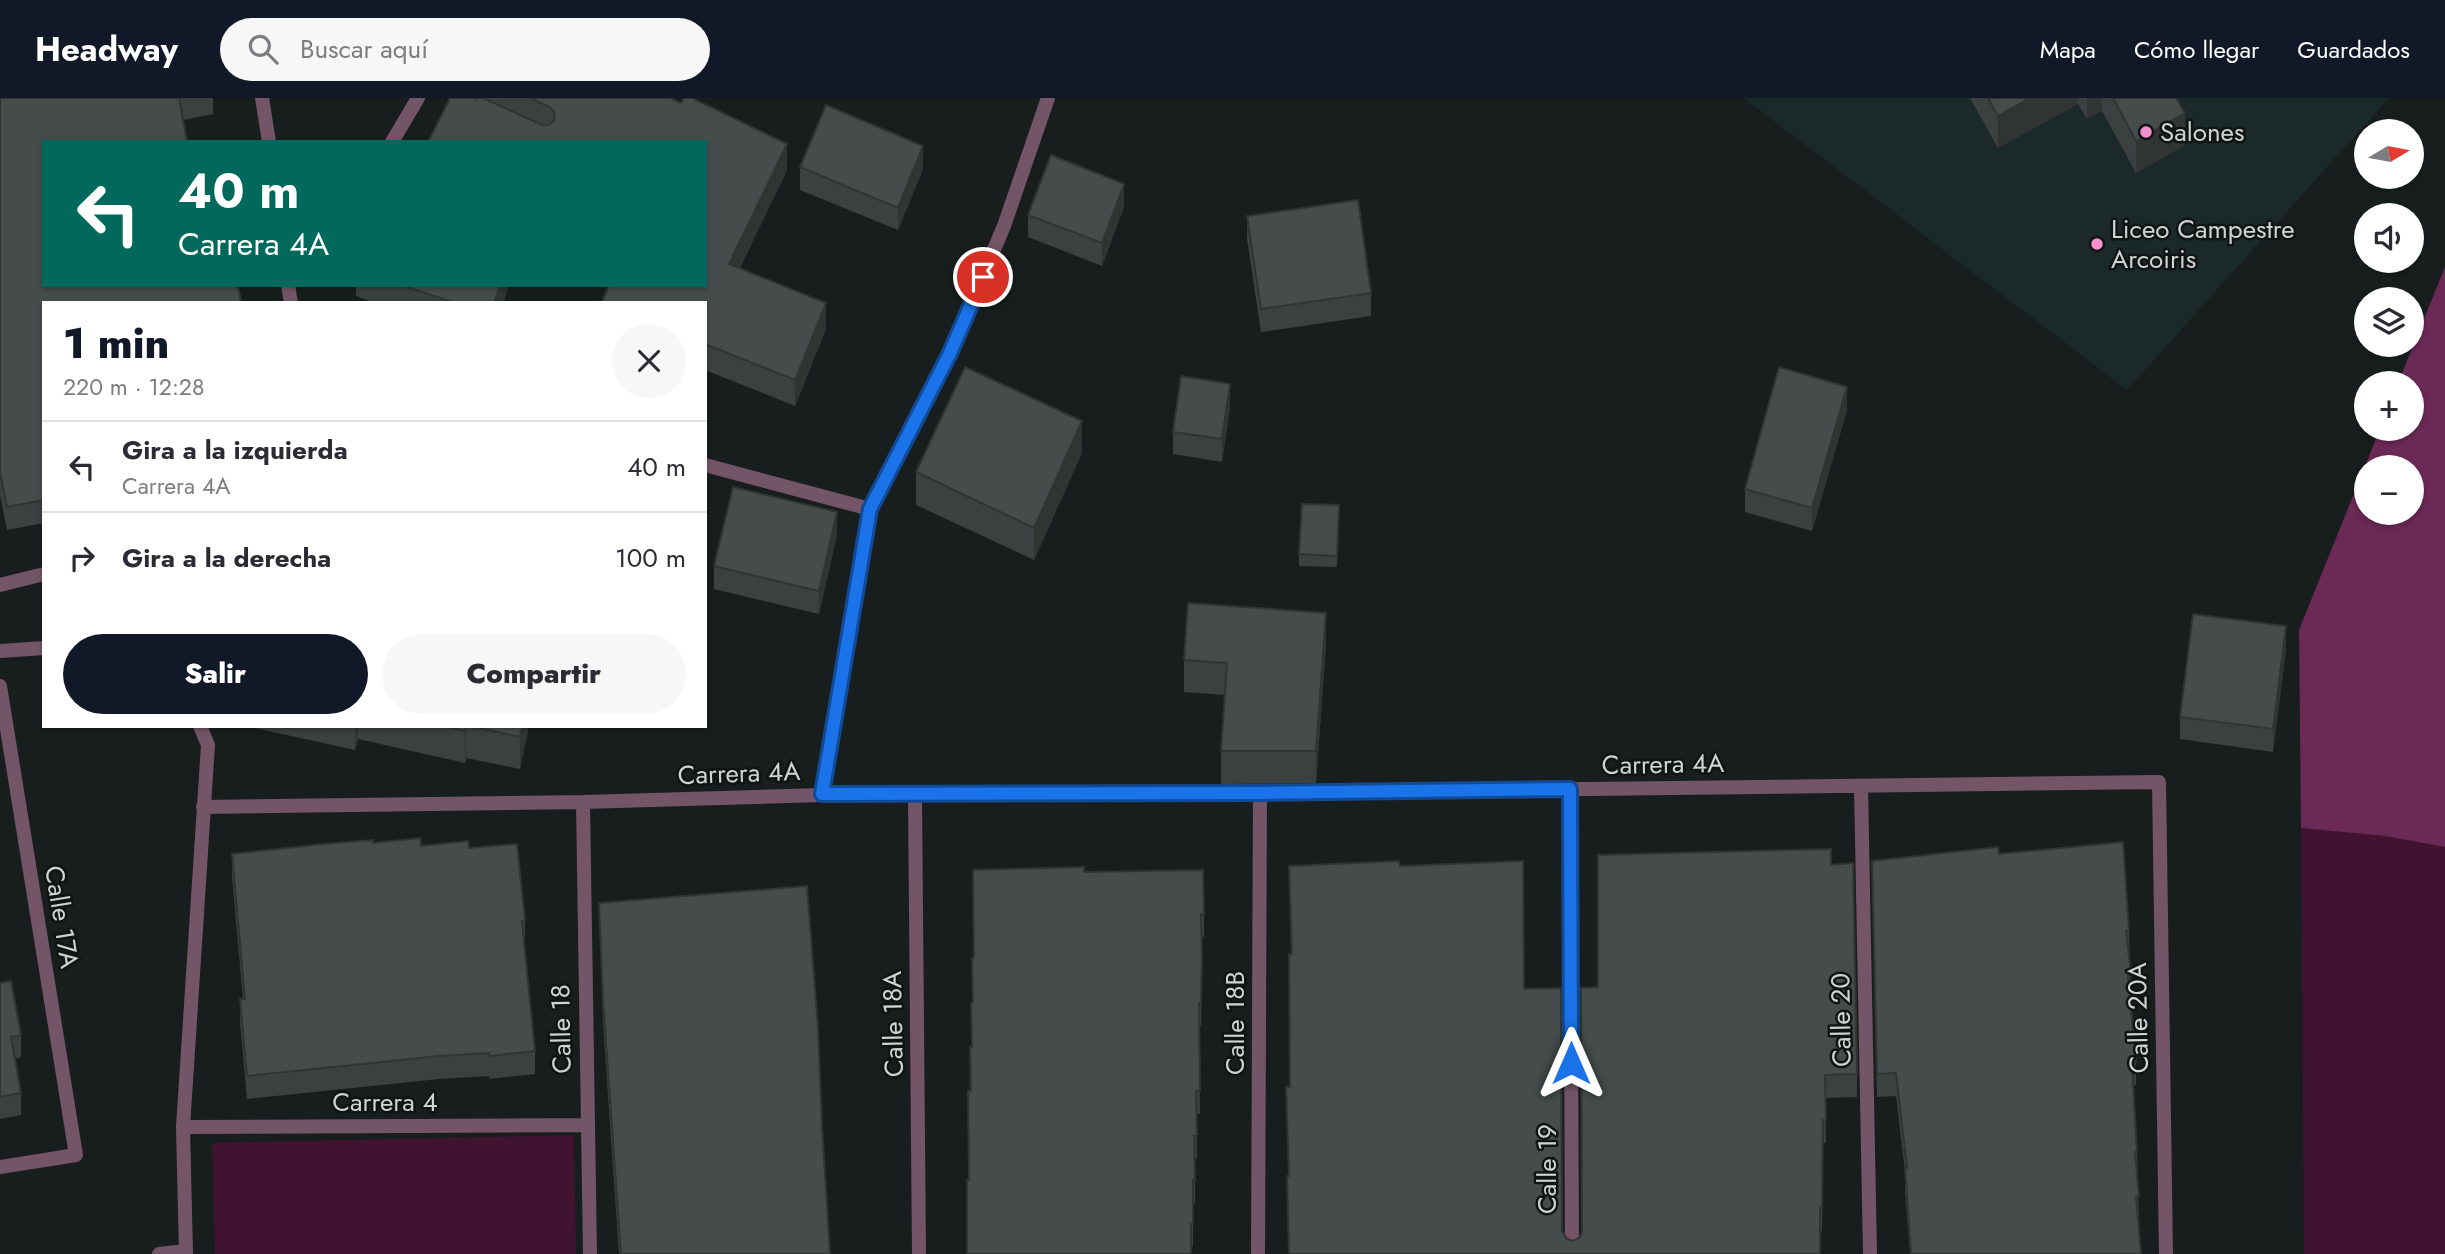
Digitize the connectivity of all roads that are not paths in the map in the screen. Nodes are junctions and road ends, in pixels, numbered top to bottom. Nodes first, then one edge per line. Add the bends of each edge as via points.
1 (262, 98) edge
2 (418, 98) edge
3 (1048, 98) edge
4 (268, 140) edge
5 (393, 140) edge
6 (707, 466) edge
7 (870, 509) junction
8 (42, 574) edge
9 (0, 585) edge
10 (42, 648) edge
11 (0, 651) edge
12 (0, 686) edge
13 (201, 728) edge
14 (2158, 782) joint
15 (1861, 786) junction
16 (1570, 789) junction
17 (1260, 793) junction
18 (822, 794) junction
19 (915, 794) junction
20 (583, 802) junction
21 (202, 807) junction
22 (587, 1125) junction
23 (183, 1128) junction
24 (0, 1167) edge
25 (186, 1253) edge
26 (159, 1254) edge
27 (590, 1254) edge
28 (919, 1254) edge
29 (1258, 1254) edge
30 (1572, 1254) edge
31 (1870, 1254) edge
32 (2166, 1254) edge

1 - 4 street
2 - 5 street
3 - 7 street via 1004,226 950,353
6 - 7 street
7 - 18 street
8 - 9 street
10 - 11 street
12 - 24 street, Calle 17A via 76,1155
13 - 21 street via 208,744
14 - 15 street, Carrera 4A
14 - 32 street, Calle 20A
15 - 16 street, Carrera 4A
15 - 31 street, Calle 20
16 - 17 street, Carrera 4A
16 - 30 street, Calle 19
17 - 19 street, Carrera 4A
17 - 29 street, Calle 18B
18 - 19 street, Carrera 4A
18 - 20 street, Carrera 4A
19 - 28 street, Calle 18A
20 - 21 street, Carrera 4A
20 - 22 street, Calle 18
21 - 23 street
22 - 23 street, Carrera 4
22 - 27 street, Calle 18
23 - 25 street
25 - 26 street

